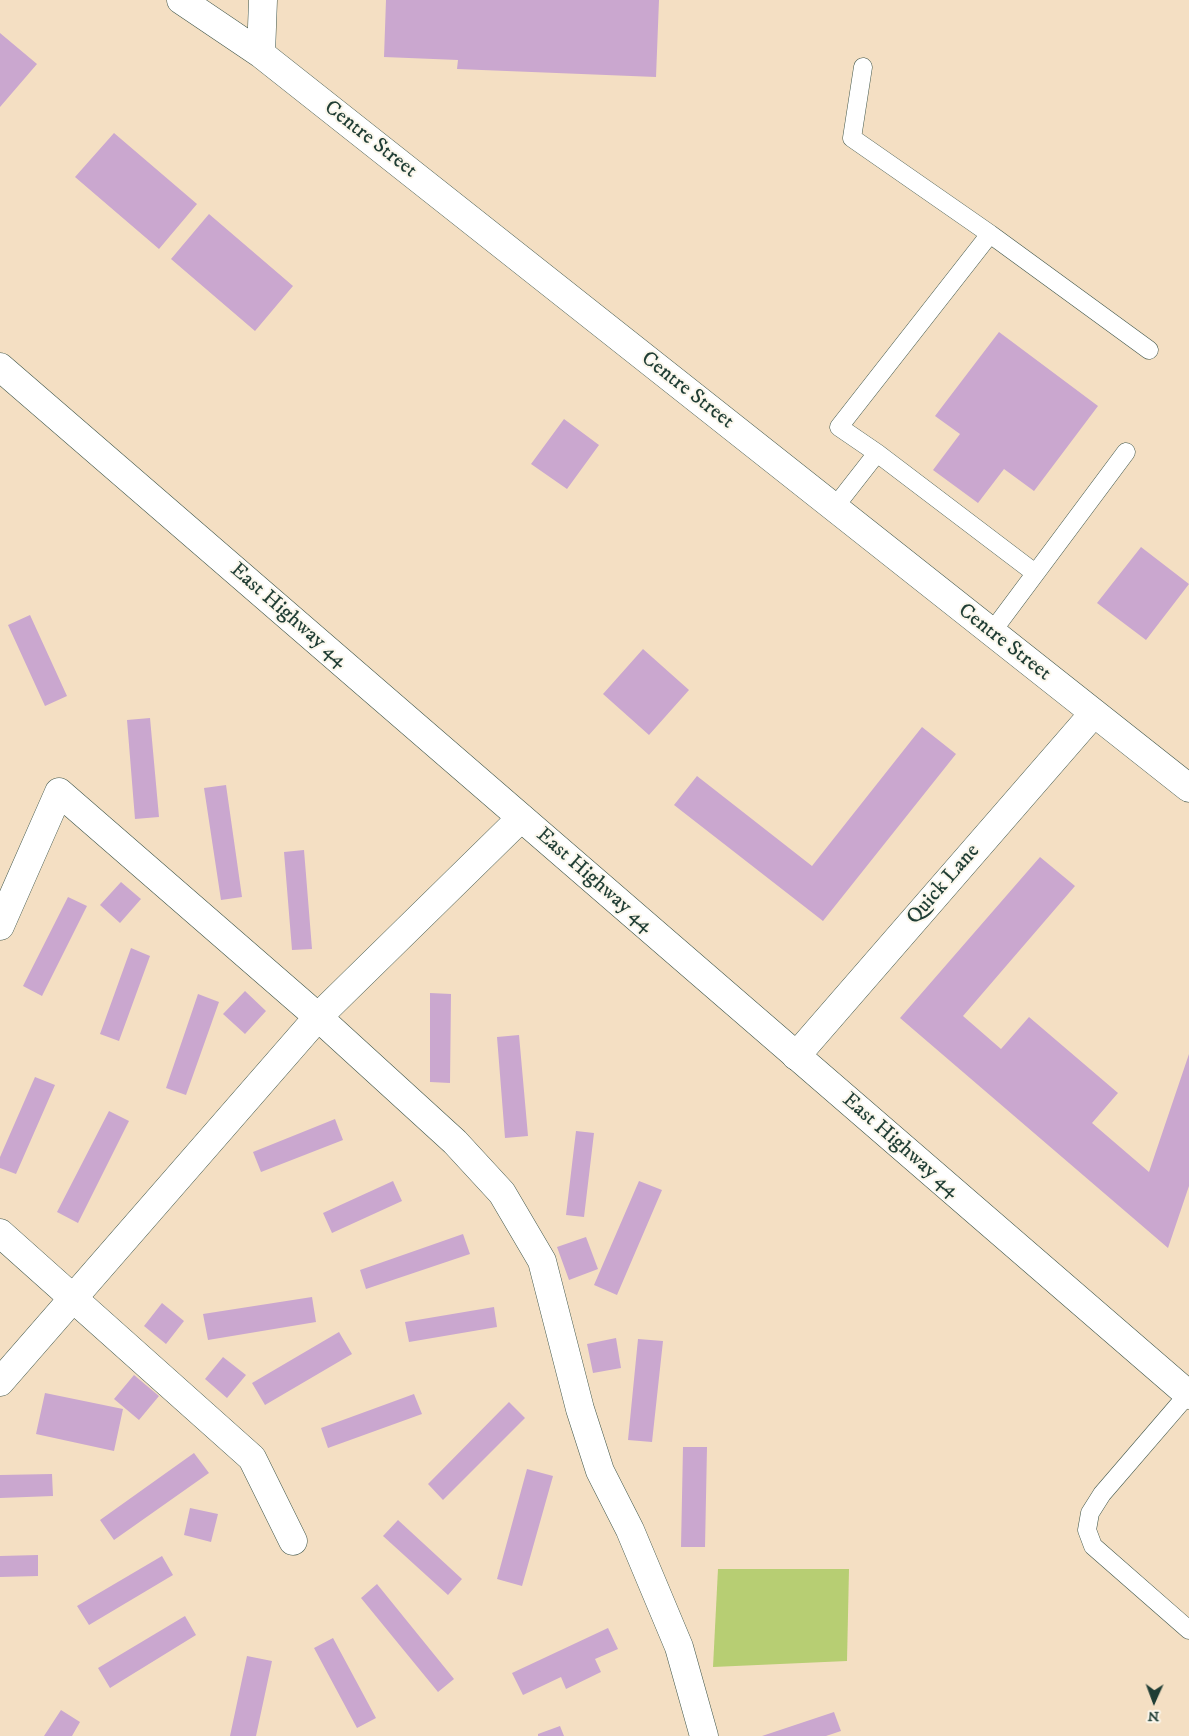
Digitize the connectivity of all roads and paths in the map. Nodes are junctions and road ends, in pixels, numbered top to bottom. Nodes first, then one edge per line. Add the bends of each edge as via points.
1 (181, 0) edge
2 (263, 0) edge
3 (261, 54) junction
4 (863, 67) dead end
5 (990, 234) junction
6 (1149, 350) dead end
7 (0, 367) edge
8 (1126, 452) dead end
9 (877, 453) junction
10 (834, 508) junction
11 (1035, 573) junction
12 (990, 633) junction
13 (1094, 714) junction
14 (1189, 788) edge
15 (521, 818) junction
16 (0, 926) edge
17 (318, 1017) junction
18 (796, 1056) junction
19 (0, 1233) edge
20 (73, 1298) junction
21 (0, 1382) edge
22 (1188, 1395) edge
23 (293, 1542) dead end
24 (1189, 1630) edge
25 (704, 1736) edge

1 - 3 street, Centre Street
2 - 3 street
3 - 10 street, Centre Street
4 - 5 lane via 852,138
5 - 6 lane
5 - 9 lane via 839,427
7 - 15 street, East Highway 44
8 - 11 lane
9 - 10 lane
9 - 11 lane
10 - 12 street, Centre Street
11 - 12 lane
12 - 13 street, Centre Street
13 - 14 street, Centre Street
13 - 18 street, Quick Lane
15 - 17 street
15 - 18 street, East Highway 44
16 - 17 street via 59,792
17 - 20 street
17 - 25 street via 455,1142 502,1193 542,1261 580,1409 600,1471 630,1530 679,1647
18 - 22 street, East Highway 44
19 - 20 street
20 - 21 street
20 - 23 street via 252,1458
22 - 24 lane via 1102,1494 1090,1513 1088,1530 1093,1546

